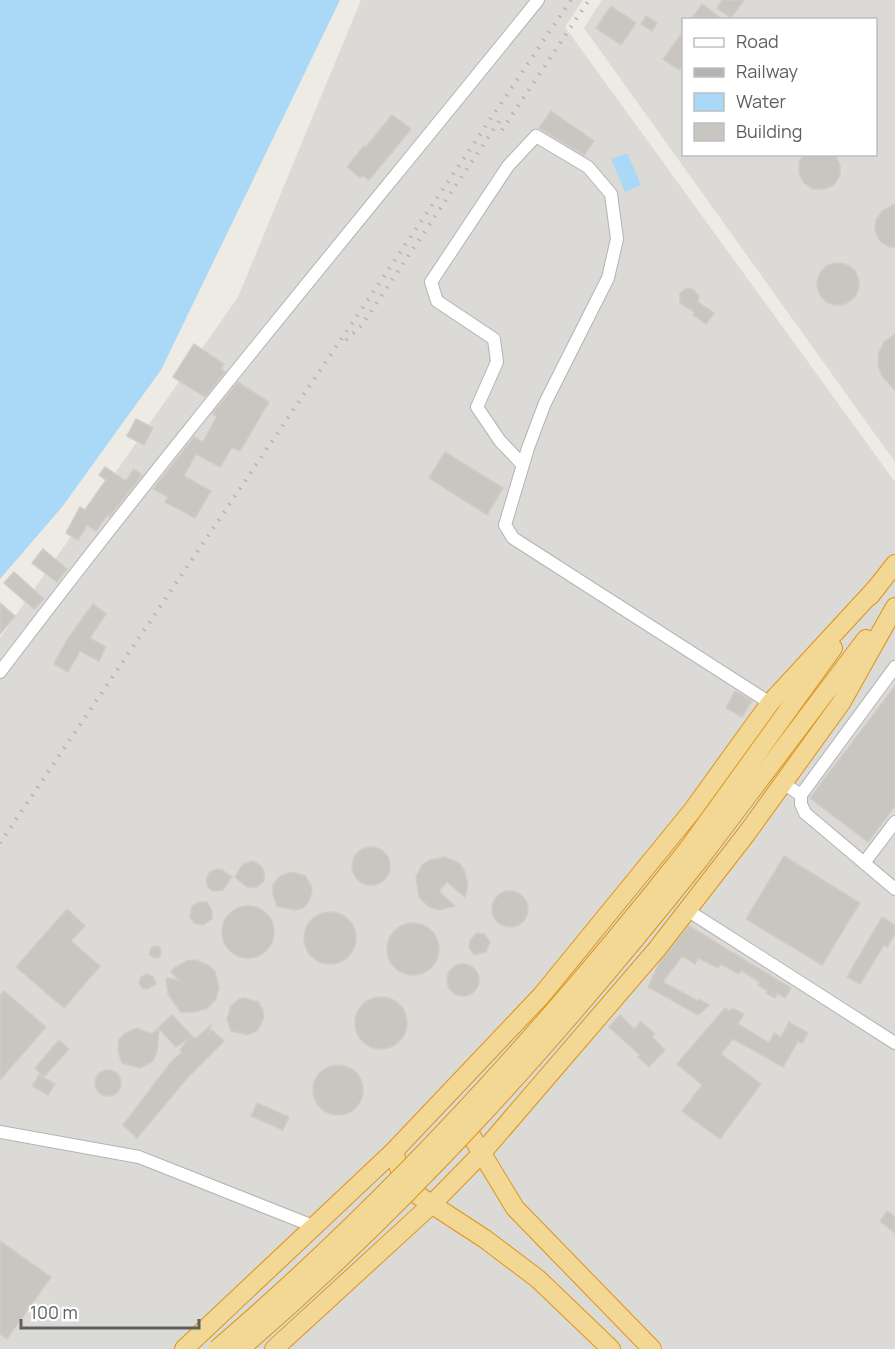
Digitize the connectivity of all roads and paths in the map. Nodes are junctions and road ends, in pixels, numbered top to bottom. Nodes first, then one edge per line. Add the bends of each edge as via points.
1 (538, 0) edge
2 (523, 465) junction
3 (895, 564) edge
4 (877, 587) junction
5 (895, 604) edge
6 (895, 667) edge
7 (0, 672) edge
8 (770, 703) junction
9 (783, 783) junction
10 (801, 795) junction
11 (895, 822) edge
12 (693, 855) junction
13 (864, 863) junction
14 (895, 889) edge
15 (687, 910) junction
16 (895, 1043) edge
17 (436, 1108) junction
18 (0, 1132) edge
19 (394, 1151) junction
20 (481, 1154) junction
21 (431, 1205) junction
22 (313, 1226) junction
23 (184, 1349) edge
24 (217, 1349) edge
25 (240, 1349) edge
26 (274, 1349) edge
27 (611, 1349) edge
28 (652, 1349) edge

1 - 7 street via 242,362
2 - 2 street via 545,403 608,278 617,239 611,194 588,167 536,136 508,166 431,282 437,301 494,339 497,362 477,407 500,441
2 - 8 street via 505,525 513,538
3 - 4 highway
4 - 8 highway
4 - 12 highway
5 - 9 highway via 841,704
5 - 12 highway
6 - 10 street
8 - 17 highway via 692,811 607,918 541,996
9 - 10 street
9 - 15 highway
10 - 13 street via 804,813
11 - 13 street
12 - 24 highway, bridge via 424,1154 288,1288
12 - 25 highway, bridge via 626,951 512,1082 434,1166 299,1299
13 - 14 street
15 - 16 street
15 - 20 highway
17 - 19 highway
17 - 20 highway via 472,1137
18 - 22 street via 140,1157
19 - 21 highway via 399,1171 416,1194
19 - 22 highway
20 - 21 highway
20 - 28 highway via 515,1208
21 - 26 highway
21 - 27 highway via 538,1279
22 - 23 highway

